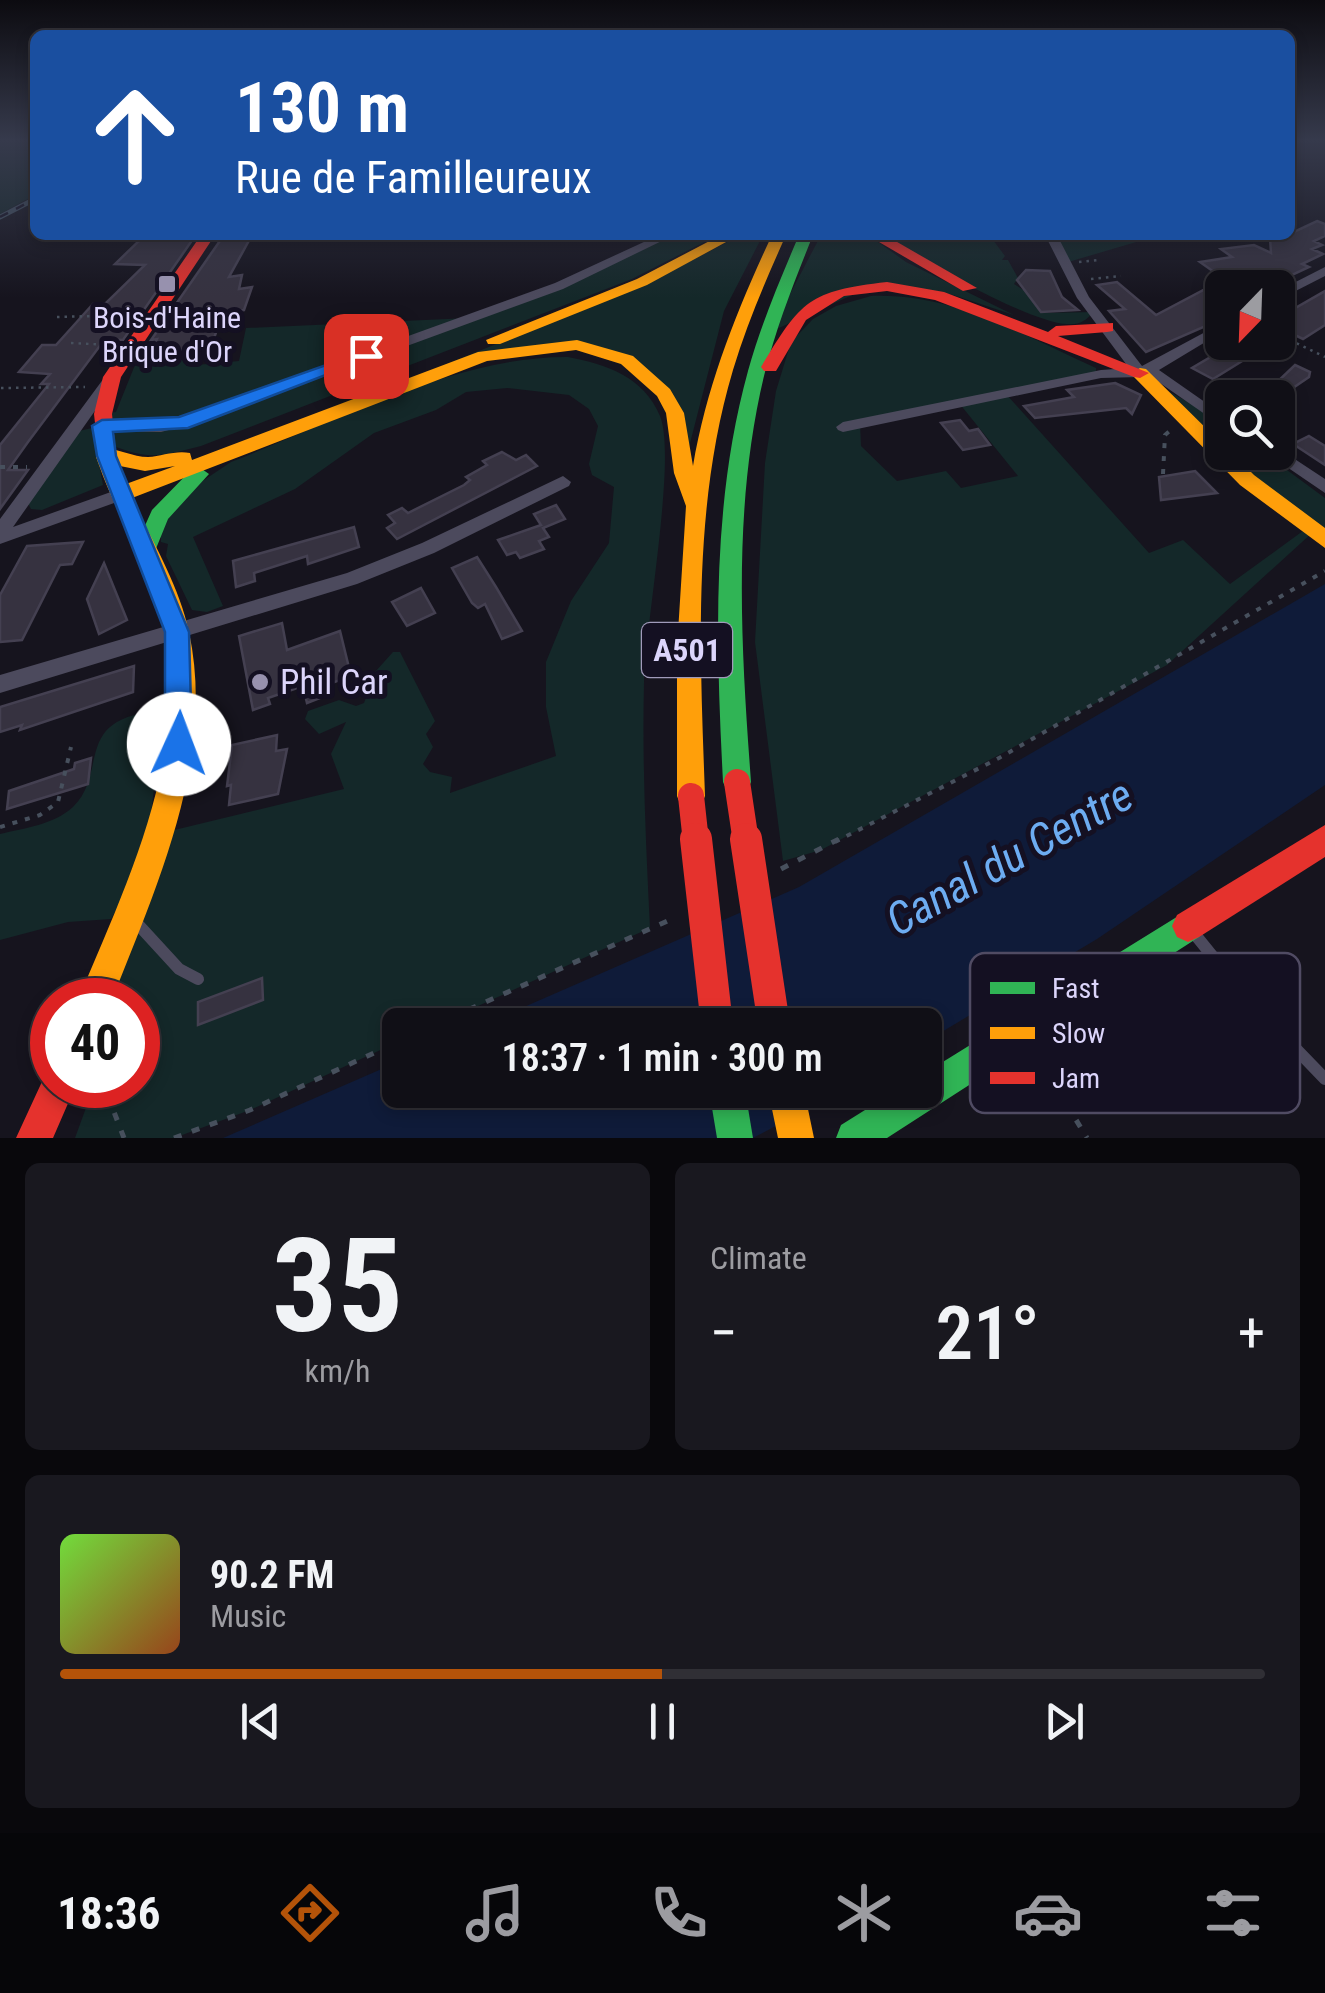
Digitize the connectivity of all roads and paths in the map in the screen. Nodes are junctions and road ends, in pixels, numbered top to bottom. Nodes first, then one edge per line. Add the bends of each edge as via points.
1 (205, 240) edge
2 (657, 240) edge
3 (722, 240) edge
4 (777, 240) edge
5 (804, 240) edge
6 (882, 240) edge
7 (1053, 240) edge
8 (1325, 270) edge
9 (1121, 276) dead end
10 (1074, 280) junction
11 (1295, 287) edge
12 (153, 315) junction
13 (57, 318) dead end
14 (1107, 327) junction
15 (1056, 331) junction
16 (1205, 336) edge
17 (1295, 342) edge
18 (71, 343) dead end
19 (198, 354) dead end
20 (1325, 357) edge
21 (118, 367) junction
22 (1142, 368) junction
23 (1, 388) edge
24 (1205, 410) edge
25 (743, 413) junction
26 (1190, 423) junction
27 (102, 426) junction
28 (843, 426) dead end
29 (228, 454) junction
30 (197, 455) junction
31 (106, 456) junction
32 (47, 467) junction
33 (1295, 467) edge
34 (0, 468) edge
35 (1162, 474) dead end
36 (563, 482) dead end
37 (1325, 487) edge
38 (120, 490) junction
39 (696, 505) junction
40 (0, 535) edge
41 (1319, 536) edge
42 (145, 550) junction
43 (1325, 572) edge
44 (177, 632) junction
45 (0, 684) edge
46 (71, 746) dead end
47 (0, 826) edge
48 (1325, 840) edge
49 (771, 874) dead end
50 (132, 917) junction
51 (676, 918) dead end
52 (1188, 926) junction
53 (1147, 953) edge
54 (1210, 953) edge
55 (105, 978) edge
56 (198, 979) dead end
57 (472, 1008) edge
58 (714, 1008) edge
59 (771, 1008) edge
60 (382, 1048) edge
61 (1300, 1053) edge
62 (970, 1067) edge
63 (1325, 1079) edge
64 (50, 1108) edge
65 (109, 1108) edge
66 (730, 1108) edge
67 (790, 1108) edge
68 (1072, 1113) edge
69 (34, 1138) edge
70 (124, 1138) edge
71 (174, 1138) edge
72 (735, 1138) edge
73 (796, 1138) edge
74 (854, 1138) edge
75 (1087, 1138) edge

1 - 12 main road
2 - 27 street via 558,286 194,419 161,427
3 - 30 main road via 642,282
4 - 39 main road, A501 via 729,342
5 - 25 main road, A501 via 771,309
6 - 15 main road
7 - 10 street
8 - 11 street
9 - 10 path
10 - 14 street
12 - 13 path
12 - 21 main road
14 - 15 main road
14 - 22 street
15 - 22 main road
16 - 22 street
17 - 20 path
18 - 21 path
19 - 21 path
21 - 23 path
21 - 27 main road
21 - 32 street
22 - 24 street
22 - 25 main road via 1108,366 958,299 865,288 830,296 794,320
22 - 26 main road
22 - 28 street
25 - 59 main road, A501, bridge via 728,654 738,782
26 - 35 path via 1167,431
26 - 41 main road via 1247,480
27 - 31 main road
29 - 38 main road
29 - 39 main road via 484,356 576,346 627,360 664,393 678,423
29 - 42 main road via 181,488
30 - 31 main road via 145,464
30 - 38 main road
31 - 38 main road
32 - 34 path
32 - 40 street
33 - 37 street
36 - 44 street via 386,566
38 - 40 street
38 - 42 main road
39 - 58 main road, A501, bridge via 687,646 691,796
42 - 44 main road
43 - 49 path via 999,758
44 - 45 street
44 - 50 main road via 178,754 162,833
46 - 47 path via 58,802 40,815
48 - 52 main road
50 - 55 main road
50 - 56 lane via 179,969
51 - 57 path
52 - 53 main road
52 - 54 lane
60 - 71 path
61 - 63 lane
62 - 74 main road
64 - 69 main road
65 - 70 path
66 - 72 main road
67 - 73 main road
68 - 75 path

